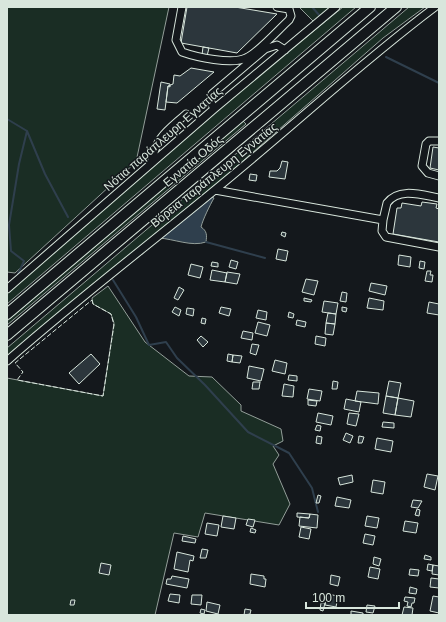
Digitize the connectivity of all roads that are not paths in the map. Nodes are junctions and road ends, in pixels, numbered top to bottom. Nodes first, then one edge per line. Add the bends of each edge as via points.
1 (182, 7) edge
2 (277, 7) edge
3 (336, 7) edge
4 (370, 7) edge
5 (396, 7) edge
6 (435, 7) edge
7 (270, 43) junction
8 (285, 50) junction
9 (214, 109) junction
10 (186, 114) dead end
11 (439, 141) edge
12 (151, 163) junction
13 (439, 176) edge
14 (215, 190) junction
15 (439, 198) edge
16 (383, 220) junction
17 (439, 247) edge
18 (7, 289) edge
19 (7, 314) edge
20 (7, 335) edge
21 (7, 361) edge

1 - 7 street via 176,40 182,52 237,61 251,55 264,42
2 - 7 street via 289,10 291,16
3 - 8 street, Νότια παράπλευρη Εγνατίας
4 - 19 highway, Εγνατία Οδός
5 - 20 highway, Εγνατία Οδός
6 - 14 street, Βόρεια παράπλευρη Εγνατίας via 374,54
7 - 8 street
7 - 9 street via 212,94 210,100
8 - 9 street, Νότια παράπλευρη Εγνατίας
9 - 12 street, Νότια παράπλευρη Εγνατίας
10 - 12 street via 160,137
11 - 13 street via 429,141 426,144 422,166 428,173
12 - 18 street, Νότια παράπλευρη Εγνατίας
14 - 16 street
14 - 21 street, Βόρεια παράπλευρη Εγνατίας
15 - 16 street via 413,193 398,195 387,203
16 - 17 street via 382,231 387,238

